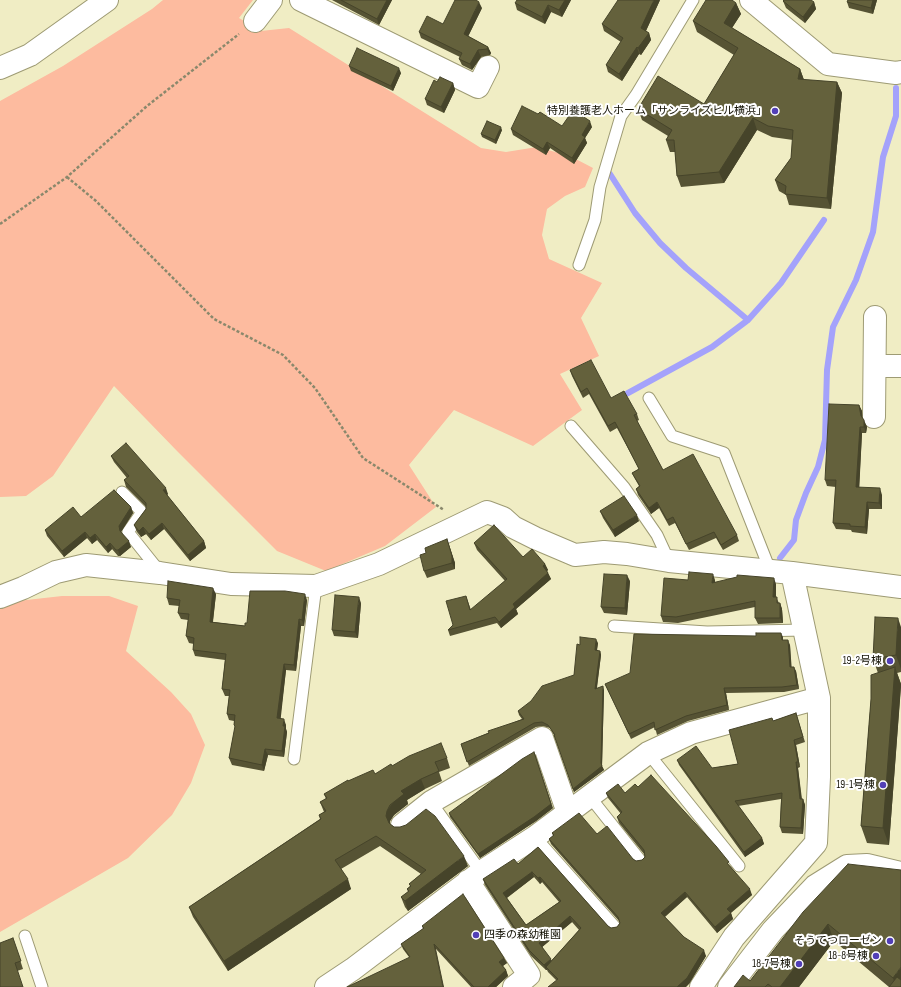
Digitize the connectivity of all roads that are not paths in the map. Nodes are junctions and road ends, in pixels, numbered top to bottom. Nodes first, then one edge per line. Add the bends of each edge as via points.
1 (107, 0) edge
2 (272, 0) edge
3 (301, 0) edge
4 (693, 0) edge
5 (761, 3) edge
6 (255, 21) road end
7 (488, 67) dead end
8 (0, 68) edge
9 (901, 72) edge
10 (579, 265) dead end
11 (875, 317) dead end
12 (875, 366) junction
13 (901, 366) edge
14 (649, 398) dead end
15 (874, 417) dead end
16 (571, 426) dead end
17 (122, 492) dead end
18 (669, 561) junction
19 (770, 570) junction
20 (160, 573) junction
21 (792, 573) junction
22 (316, 586) junction
23 (901, 587) edge
24 (0, 596) edge
25 (614, 626) dead end
26 (804, 630) junction
27 (819, 698) junction
28 (648, 753) junction
29 (294, 759) dead end
30 (590, 797) junction
31 (431, 802) junction
32 (568, 813) junction
33 (402, 825) edge
34 (535, 837) junction
35 (640, 860) edge
36 (739, 866) dead end
37 (901, 873) edge
38 (475, 876) junction
39 (615, 927) edge
40 (25, 936) dead end
41 (42, 987) edge
42 (326, 987) edge
43 (514, 987) edge
44 (701, 987) edge
45 (729, 987) edge

1 - 8 street via 30,55
2 - 6 street
3 - 7 street via 478,87
4 - 10 lane via 621,116 600,187 596,220
5 - 9 street via 828,64
11 - 12 street
12 - 13 street
12 - 15 street
14 - 19 lane via 672,436 724,453
16 - 18 lane via 624,487 657,535
17 - 20 lane via 142,512 128,532
18 - 19 street
18 - 22 street via 604,552 575,555 535,538 513,527 504,518 488,512 380,564
19 - 21 street
20 - 22 street via 231,584
20 - 24 street via 86,565 56,572
21 - 23 street
21 - 26 street
22 - 29 lane
25 - 26 lane via 707,632
26 - 27 street
27 - 28 street via 691,733
27 - 44 street via 816,843 734,937
28 - 30 street
28 - 36 lane
30 - 32 street
30 - 35 lane
31 - 32 street via 542,738
31 - 33 street
31 - 38 lane
32 - 34 street
34 - 38 street
34 - 39 lane
37 - 45 street via 867,864 847,866 815,886 773,930
38 - 42 street
38 - 43 street via 530,975
40 - 41 lane

